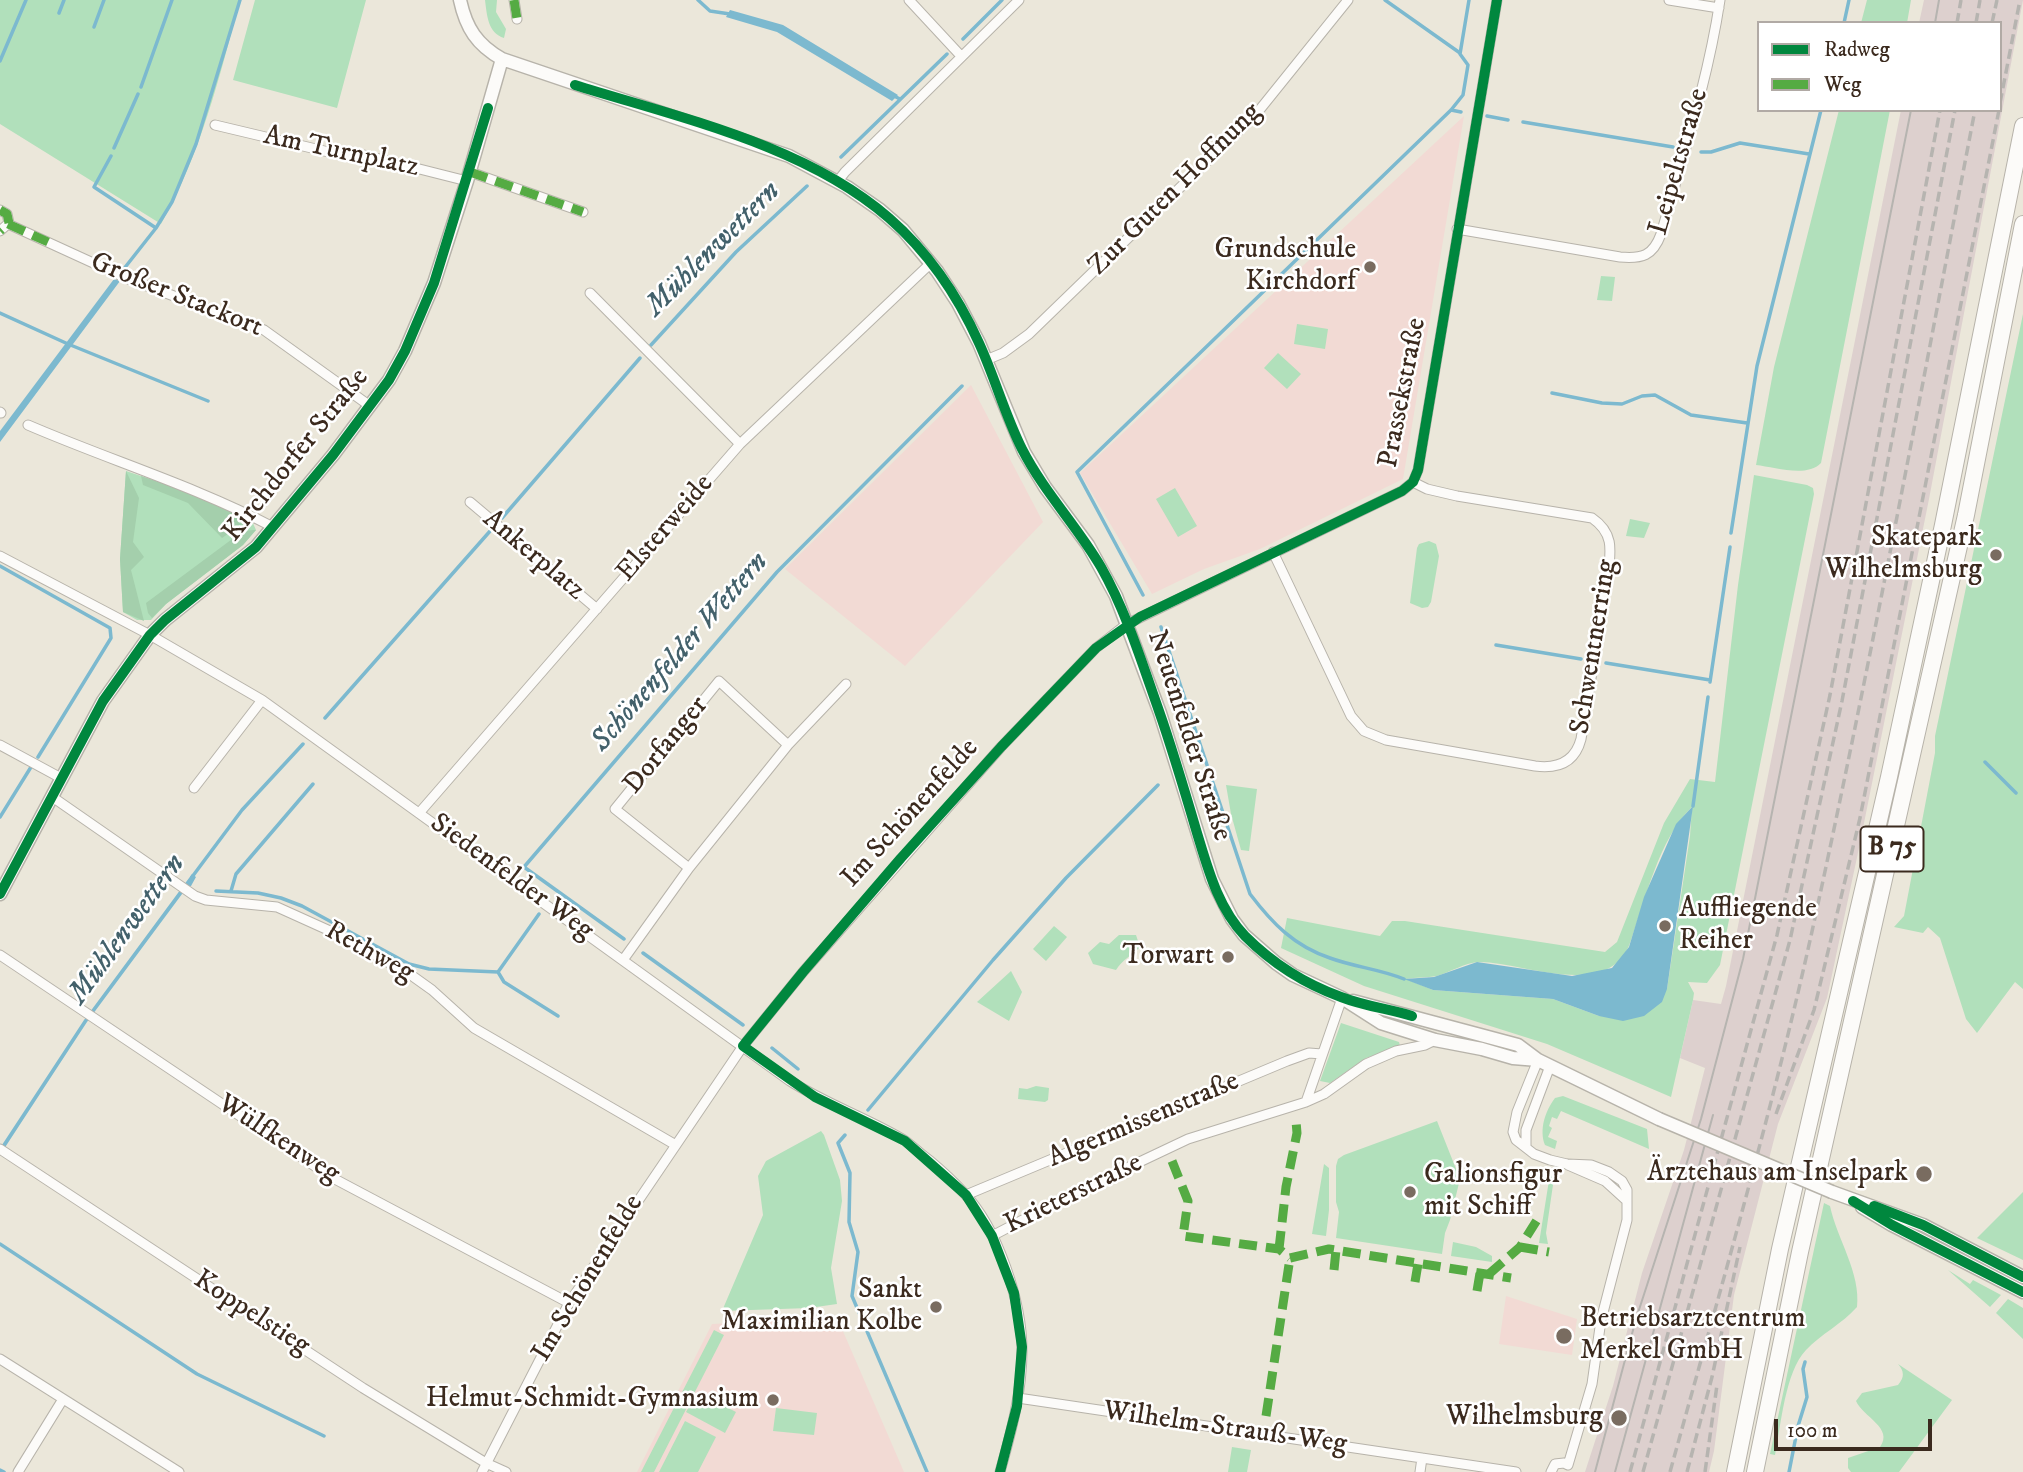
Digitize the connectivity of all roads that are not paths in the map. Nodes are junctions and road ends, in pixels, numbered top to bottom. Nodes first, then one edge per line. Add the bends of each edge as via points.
1 (514, 0) edge
2 (909, 0) edge
3 (1019, 0) edge
4 (1348, 0) edge
5 (1497, 0) edge
6 (1669, 0) edge
7 (461, 2) edge
8 (1720, 4) edge
9 (517, 19) dead end
10 (961, 56) junction
11 (502, 59) junction
12 (215, 125) dead end
13 (2023, 126) edge
14 (469, 176) junction
15 (838, 181) junction
16 (0, 210) edge
17 (583, 212) dead end
18 (8, 224) junction
19 (2023, 224) edge
20 (1457, 229) junction
21 (0, 232) edge
22 (931, 263) junction
23 (590, 293) dead end
24 (986, 360) junction
25 (370, 406) junction
26 (28, 425) dead end
27 (740, 444) junction
28 (1413, 482) junction
29 (470, 502) dead end
30 (273, 527) junction
31 (1273, 552) junction
32 (0, 556) edge
33 (597, 609) junction
34 (1127, 624) junction
35 (150, 635) junction
36 (846, 684) dead end
37 (262, 700) junction
38 (0, 745) edge
39 (788, 745) junction
40 (61, 778) junction
41 (194, 788) dead end
42 (51, 796) junction
43 (421, 812) junction
44 (689, 869) junction
45 (0, 894) edge
46 (0, 955) edge
47 (623, 960) junction
48 (1342, 998) junction
49 (1435, 1040) junction
50 (743, 1046) junction
51 (1322, 1054) junction
52 (1538, 1060) junction
53 (1550, 1066) junction
54 (1306, 1102) junction
55 (674, 1143) junction
56 (1526, 1147) junction
57 (3, 1151) edge
58 (966, 1195) junction
59 (1853, 1201) junction
60 (992, 1236) junction
61 (2023, 1277) edge
62 (2023, 1292) edge
63 (569, 1303) junction
64 (0, 1359) edge
65 (1018, 1398) junction
66 (63, 1399) junction
67 (1422, 1458) junction
68 (484, 1468) edge
69 (1570, 1469) edge
70 (20, 1470) edge
71 (179, 1472) edge
72 (506, 1472) edge
73 (1000, 1472) edge
74 (1420, 1472) edge
75 (1516, 1472) edge
76 (1551, 1472) edge
77 (1735, 1472) edge
78 (1755, 1472) edge

1 - 9 street
2 - 10 street
3 - 10 street
4 - 24 street, Zur Guten Hoffnung via 1257,113 1029,334
5 - 20 street, Prassekstraße
6 - 8 street
7 - 11 main road, Neuenfelder Straße via 475,38
8 - 20 street, Leipeltstraße via 1706,76 1661,234 1648,254 1620,257
10 - 15 street
11 - 14 main road, Kirchdorfer Straße
11 - 15 main road, Neuenfelder Straße via 773,149
12 - 14 street, Am Turnplatz via 341,156 360,155
13 - 77 highway, B 75 via 1943,525 1780,1249
14 - 17 street, Am Turnplatz
14 - 25 main road, Kirchdorfer Straße via 422,316
15 - 22 main road, Neuenfelder Straße via 892,220
16 - 18 street via 7,214
18 - 21 street
18 - 25 street, Großer Stackort via 122,276 264,330
19 - 78 highway, B 75 via 1963,529
20 - 28 street, Prassekstraße
22 - 24 main road, Neuenfelder Straße via 966,317
22 - 27 street, Elsterweide
23 - 27 street
24 - 34 main road, Neuenfelder Straße via 1024,452 1102,569
25 - 30 main road, Kirchdorfer Straße
26 - 30 street via 227,503
27 - 33 street, Elsterweide
28 - 31 street, Prassekstraße
28 - 31 street, Schwentnerring via 1427,489 1592,518 1603,525 1612,547 1581,743 1569,760 1549,768 1364,732 1351,716
29 - 33 street, Ankerplatz
30 - 35 main road, Kirchdorfer Straße via 243,559
31 - 34 street, Prassekstraße
32 - 35 street, Siedenfelder Weg
33 - 43 street, Elsterweide
34 - 48 main road, Neuenfelder Straße via 1212,879 1232,919 1276,963
34 - 50 street, Im Schönenfelde via 1096,648 992,757
35 - 37 street, Siedenfelder Weg
35 - 40 main road, Kirchdorfer Straße via 103,701
36 - 39 street
37 - 41 street
37 - 43 street, Siedenfelder Weg
38 - 40 street
39 - 44 street
39 - 44 street, Dorfanger via 719,681 615,808
40 - 42 main road, Kirchdorfer Straße
42 - 45 main road, Kirchdorfer Straße
42 - 55 street, Rethweg via 189,893 206,900 277,906 411,975 474,1028
43 - 47 street, Siedenfelder Weg
44 - 47 street
46 - 63 street, Wülfkenweg via 331,1177
47 - 50 street, Siedenfelder Weg
48 - 49 main road, Neuenfelder Straße via 1381,1023
48 - 51 street
48 - 52 main road, Neuenfelder Straße via 1518,1045
49 - 52 main road, Neuenfelder Straße
49 - 54 street, Krieterstraße via 1366,1064
50 - 55 street, Im Schönenfelde
50 - 58 street, Siedenfelder Weg via 815,1097 905,1141
51 - 54 street
51 - 58 street, Algermissenstraße via 1287,1061
52 - 53 main road, Neuenfelder Straße
52 - 56 street via 1514,1124 1514,1136
53 - 56 street via 1526,1130
53 - 59 main road, Neuenfelder Straße, bridge via 1660,1119
54 - 60 street, Krieterstraße via 1188,1139
55 - 63 street, Im Schönenfelde
56 - 69 street via 1540,1157 1605,1181 1627,1201 1627,1220
57 - 68 street, Koppelstieg
58 - 60 street, Siedenfelder Weg
59 - 61 main road, Neuenfelder Straße via 1923,1225
59 - 62 main road, Neuenfelder Straße
60 - 65 street, Krieterstraße via 1018,1309 1022,1347
63 - 68 street, Im Schönenfelde
64 - 66 street
65 - 67 street, Wilhelm-Strauß-Weg
65 - 73 street, Krieterstraße
66 - 70 street
66 - 71 street
67 - 74 street
67 - 75 street, Wilhelm-Strauß-Weg
68 - 72 street, Koppelstieg
69 - 76 street via 1564,1463 1555,1464

